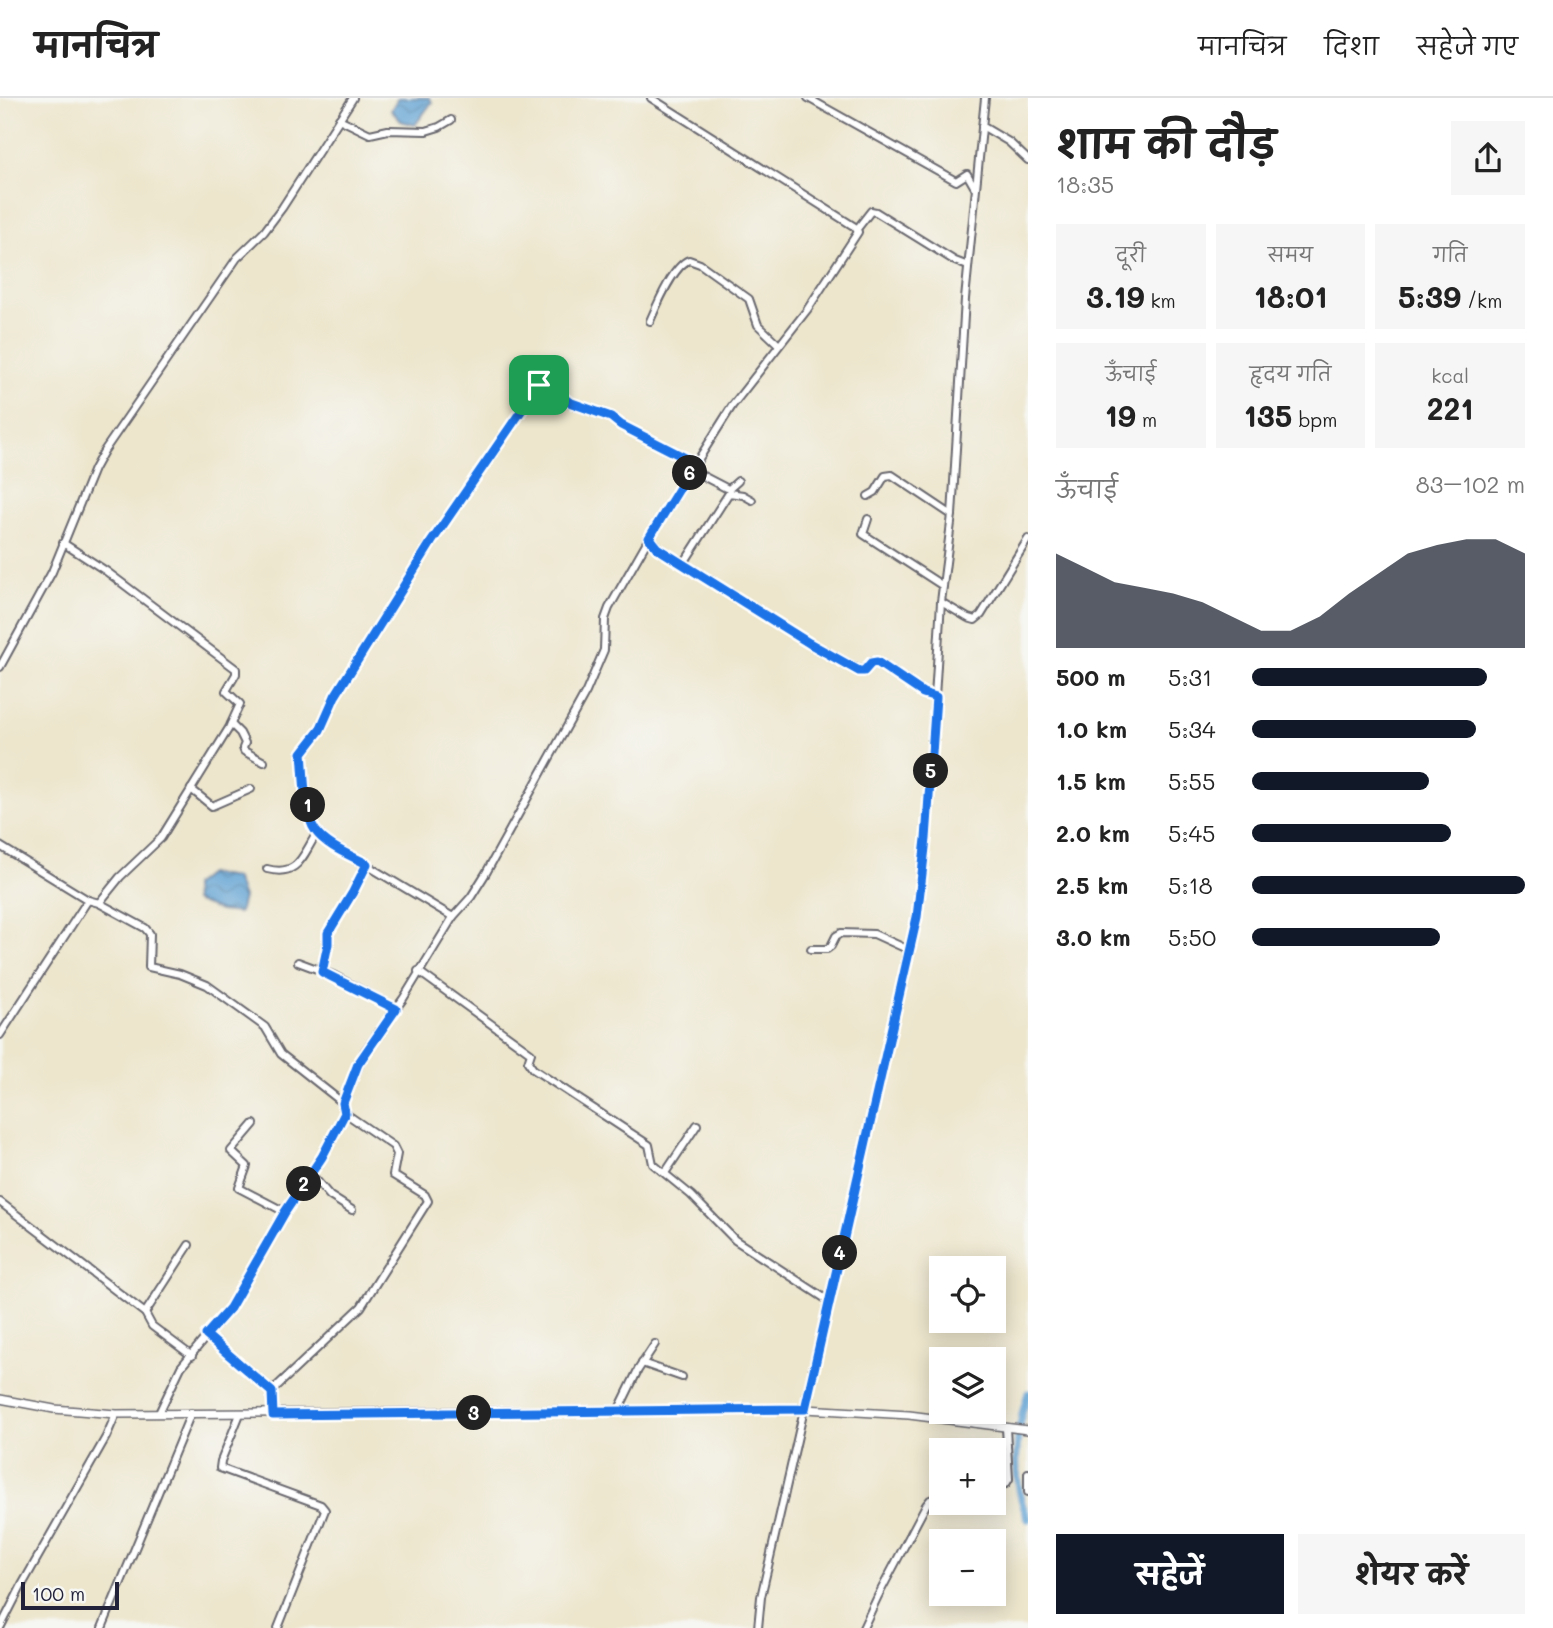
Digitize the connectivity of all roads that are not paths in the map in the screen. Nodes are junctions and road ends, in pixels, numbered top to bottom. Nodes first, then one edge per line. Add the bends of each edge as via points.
1 (353, 98) edge
2 (651, 98) edge
3 (807, 98) edge
4 (985, 98) edge
5 (339, 119) junction
6 (451, 120) dead end
7 (982, 126) junction
8 (1028, 160) edge
9 (975, 190) junction
10 (857, 229) junction
11 (968, 266) junction
12 (650, 321) dead end
13 (779, 345) junction
14 (694, 465) junction
15 (738, 481) dead end
16 (868, 496) dead end
17 (752, 500) dead end
18 (952, 515) junction
19 (868, 519) dead end
20 (649, 538) junction
21 (1028, 539) edge
22 (63, 543) junction
23 (684, 563) junction
24 (943, 586) junction
25 (941, 602) junction
26 (0, 667) edge
27 (936, 697) junction
28 (231, 724) junction
29 (264, 762) dead end
30 (191, 789) junction
31 (251, 789) dead end
32 (317, 833) junction
33 (0, 846) edge
34 (367, 864) junction
35 (267, 869) dead end
36 (88, 900) junction
37 (99, 902) junction
38 (453, 917) junction
39 (811, 948) dead end
40 (909, 950) junction
41 (298, 962) dead end
42 (418, 971) junction
43 (322, 972) junction
44 (396, 1009) junction
45 (0, 1035) edge
46 (343, 1103) junction
47 (345, 1113) junction
48 (254, 1124) dead end
49 (697, 1125) dead end
50 (311, 1174) junction
51 (664, 1174) junction
52 (0, 1202) edge
53 (352, 1210) dead end
54 (285, 1212) junction
55 (189, 1245) dead end
56 (829, 1301) junction
57 (145, 1313) junction
58 (206, 1335) junction
59 (655, 1344) dead end
60 (192, 1356) junction
61 (642, 1363) junction
62 (682, 1377) dead end
63 (272, 1392) junction
64 (0, 1399) edge
65 (805, 1409) junction
66 (618, 1411) junction
67 (159, 1413) junction
68 (191, 1413) junction
69 (116, 1414) junction
70 (240, 1414) junction
71 (273, 1415) junction
72 (1010, 1428) junction
73 (1026, 1429) edge
74 (1028, 1473) edge
75 (1006, 1484) edge
76 (1028, 1492) edge
77 (929, 1501) edge
78 (0, 1628) edge
79 (102, 1628) edge
80 (278, 1628) edge
81 (758, 1628) edge
82 (863, 1628) edge

1 - 5 street
2 - 10 street
3 - 9 street via 956,181 967,174
4 - 7 street
5 - 6 street via 370,134 426,131
5 - 22 street via 270,225 237,258 104,451
7 - 8 street
7 - 9 street
9 - 11 street
10 - 11 street via 871,211 876,212
10 - 13 street via 857,236
11 - 18 street
12 - 13 street via 676,272 689,260 749,299 758,325
13 - 14 street
14 - 15 street via 701,475 726,488
14 - 20 street
14 - 32 street via 611,417 539,385 432,541 335,696 320,730 303,750 309,818
16 - 18 street via 884,477 892,475
17 - 23 street via 729,493
18 - 24 street
19 - 24 street via 863,534
20 - 23 street
20 - 38 street via 605,619 604,650 579,706 486,873
21 - 25 street via 975,620
22 - 26 street
22 - 28 street via 236,669 226,691 240,704
23 - 27 street via 859,671 877,662
24 - 25 street
25 - 27 street
27 - 40 street via 926,839
28 - 29 street via 246,743 244,751
28 - 30 street
30 - 31 street via 212,806
30 - 37 street via 161,838
32 - 34 street
32 - 35 street via 295,867 282,873
33 - 36 street
34 - 38 street
34 - 43 street via 328,933
36 - 37 street
36 - 45 street
37 - 46 street via 149,931 149,967 207,985 265,1027 281,1054
38 - 42 street
39 - 40 street via 827,948 841,933 874,934
40 - 56 street
41 - 43 street
42 - 44 street
42 - 51 street via 531,1054 528,1062 533,1069 649,1145 653,1164
43 - 44 street
44 - 46 street via 365,1051
46 - 47 street
47 - 50 street
47 - 63 street via 393,1146 397,1154 393,1175 428,1201 361,1307
48 - 54 street via 231,1151 247,1166 239,1188
49 - 51 street
50 - 53 street via 330,1196
50 - 54 street
51 - 56 street via 735,1240
52 - 57 street
54 - 58 street via 230,1308
55 - 57 street
56 - 65 street
57 - 60 street via 152,1326
58 - 60 street
58 - 63 street
59 - 61 street
60 - 67 street via 181,1367
61 - 62 street
61 - 66 street
63 - 71 street
64 - 69 street
65 - 66 street
65 - 72 street via 909,1415
65 - 81 street via 761,1597
66 - 71 street
67 - 68 street
67 - 69 street
68 - 70 street
68 - 79 street
69 - 78 street
70 - 71 street
70 - 80 street via 220,1468 325,1510
72 - 73 street
72 - 75 street
74 - 76 street
77 - 82 street

